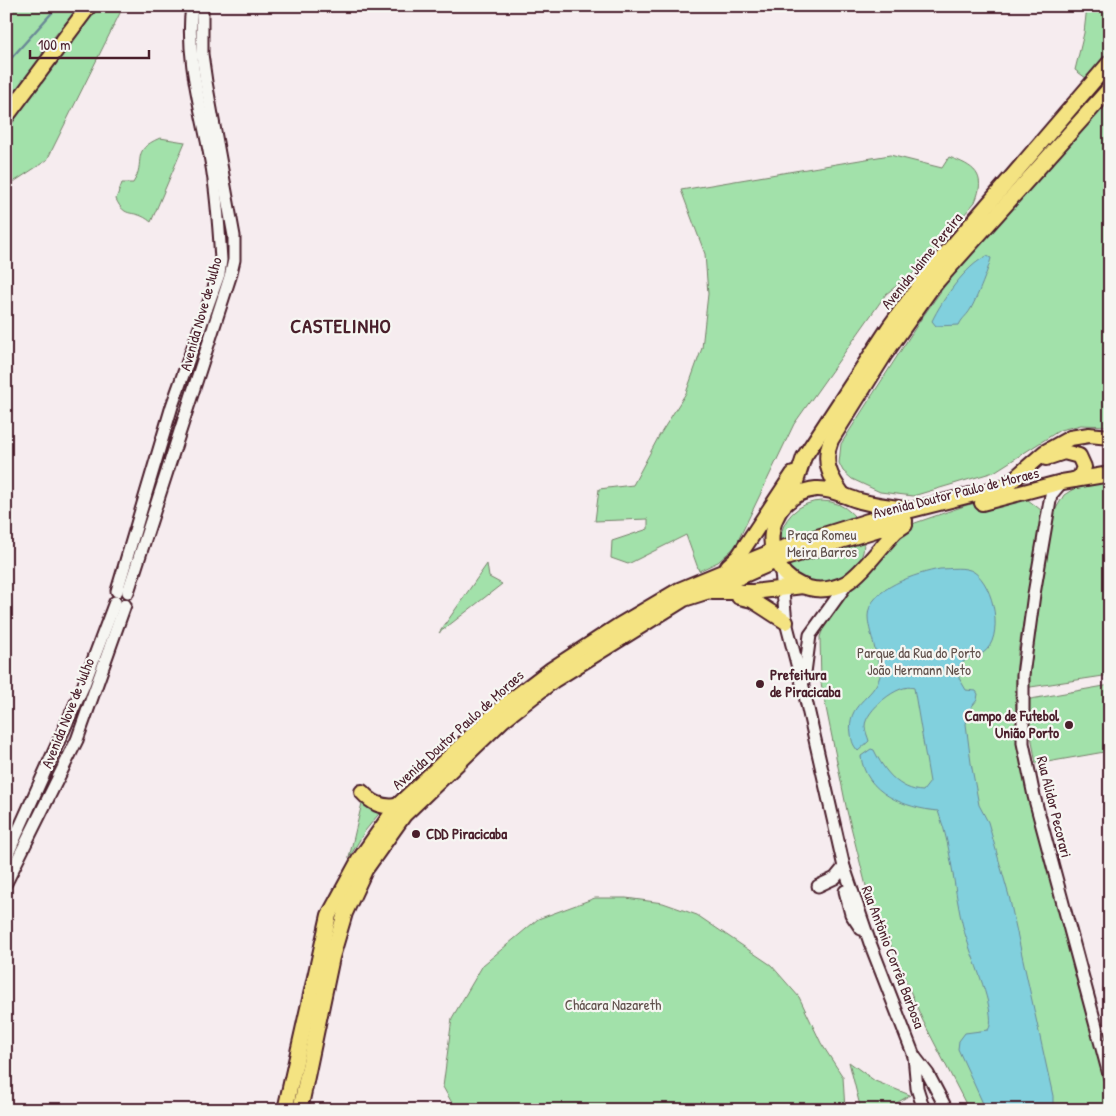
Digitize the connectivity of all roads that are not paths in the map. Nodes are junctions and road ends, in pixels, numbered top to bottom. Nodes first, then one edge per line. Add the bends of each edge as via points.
1 (89, 6) edge
2 (192, 6) edge
3 (202, 6) edge
4 (1110, 62) edge
5 (1110, 88) edge
6 (6, 117) edge
7 (1110, 437) edge
8 (804, 457) junction
9 (1026, 470) junction
10 (1110, 474) edge
11 (1068, 481) junction
12 (845, 496) junction
13 (787, 503) junction
14 (916, 514) junction
15 (765, 517) junction
16 (869, 526) junction
17 (776, 561) junction
18 (864, 566) junction
19 (715, 574) junction
20 (848, 582) junction
21 (803, 586) junction
22 (783, 589) junction
23 (706, 592) junction
24 (121, 597) junction
25 (786, 622) junction
26 (803, 687) junction
27 (362, 792) dead end
28 (397, 806) junction
29 (6, 858) edge
30 (844, 867) junction
31 (6, 883) edge
32 (818, 886) dead end
33 (851, 914) junction
34 (864, 925) junction
35 (870, 943) junction
36 (914, 1056) junction
37 (1110, 1078) edge
38 (917, 1082) junction
39 (937, 1090) junction
40 (944, 1107) edge
41 (285, 1110) edge
42 (300, 1110) edge
43 (924, 1110) edge

1 - 6 main road
2 - 24 street, Avenida Nove de Julho via 190,29 195,79 211,164 221,260 219,274 172,406
3 - 24 street, Avenida Nove de Julho via 204,64 234,236 234,260 214,330
4 - 8 main road, Avenida Jaime Pereira via 925,278
5 - 12 main road, Avenida Jaime Pereira via 932,287 885,354 827,448 830,477
7 - 9 main road, Avenida Doutor Paulo de Moraes via 1080,436 1062,441
8 - 13 main road, Avenida Jaime Pereira
8 - 15 main road
9 - 11 main road via 1057,453 1070,452 1084,463 1083,472
9 - 14 main road, Avenida Doutor Paulo de Moraes via 1006,486
10 - 11 main road, Avenida Doutor Paulo de Moraes
11 - 14 main road, Avenida Doutor Paulo de Moraes
11 - 37 street, Rua Alidor Pecorari via 1051,496 1032,604 1023,675 1023,743 1032,789
12 - 13 main road via 825,489 807,491
12 - 14 main road
12 - 16 main road, Avenida Jaime Pereira via 859,507
13 - 15 main road
13 - 17 main road, Avenida Jaime Pereira via 772,532
14 - 16 main road, Avenida Doutor Paulo de Moraes
14 - 18 main road
15 - 19 main road via 738,558
16 - 17 main road, Avenida Doutor Paulo de Moraes
16 - 18 main road via 870,549
17 - 19 main road, Avenida Doutor Paulo de Moraes
17 - 21 main road
17 - 22 street, Rua Antônio Corrêa Barbosa
17 - 23 main road, Avenida Doutor Paulo de Moraes
18 - 20 main road
19 - 28 main road, Avenida Doutor Paulo de Moraes via 679,590 552,669 502,707
20 - 21 main road via 826,589
20 - 26 street, Rua Antônio Corrêa Barbosa via 810,635
21 - 22 main road
22 - 23 main road
22 - 25 street, Rua Antônio Corrêa Barbosa
23 - 25 main road via 752,600
23 - 42 main road, Avenida Doutor Paulo de Moraes via 684,599 554,680 502,720 404,815 365,870 345,913 332,957
24 - 29 street, Avenida Nove de Julho
24 - 31 street, Avenida Nove de Julho via 77,740
25 - 26 street, Rua Antônio Corrêa Barbosa
26 - 30 street, Rua Antônio Corrêa Barbosa
27 - 28 main road via 380,806
28 - 41 main road, Avenida Doutor Paulo de Moraes via 359,860 328,915
30 - 32 street via 830,882
30 - 33 street, Rua Antônio Corrêa Barbosa via 845,893
30 - 34 street, Rua Antônio Corrêa Barbosa
33 - 34 street
33 - 35 street, Rua Antônio Corrêa Barbosa
34 - 35 street, Rua Antônio Corrêa Barbosa
35 - 36 street, Rua Antônio Corrêa Barbosa
36 - 38 street, Rua Antônio Corrêa Barbosa
36 - 39 street, Rua Antônio Corrêa Barbosa
38 - 39 street via 929,1082
38 - 43 street, Rua Antônio Corrêa Barbosa
39 - 40 street, Rua Antônio Corrêa Barbosa

